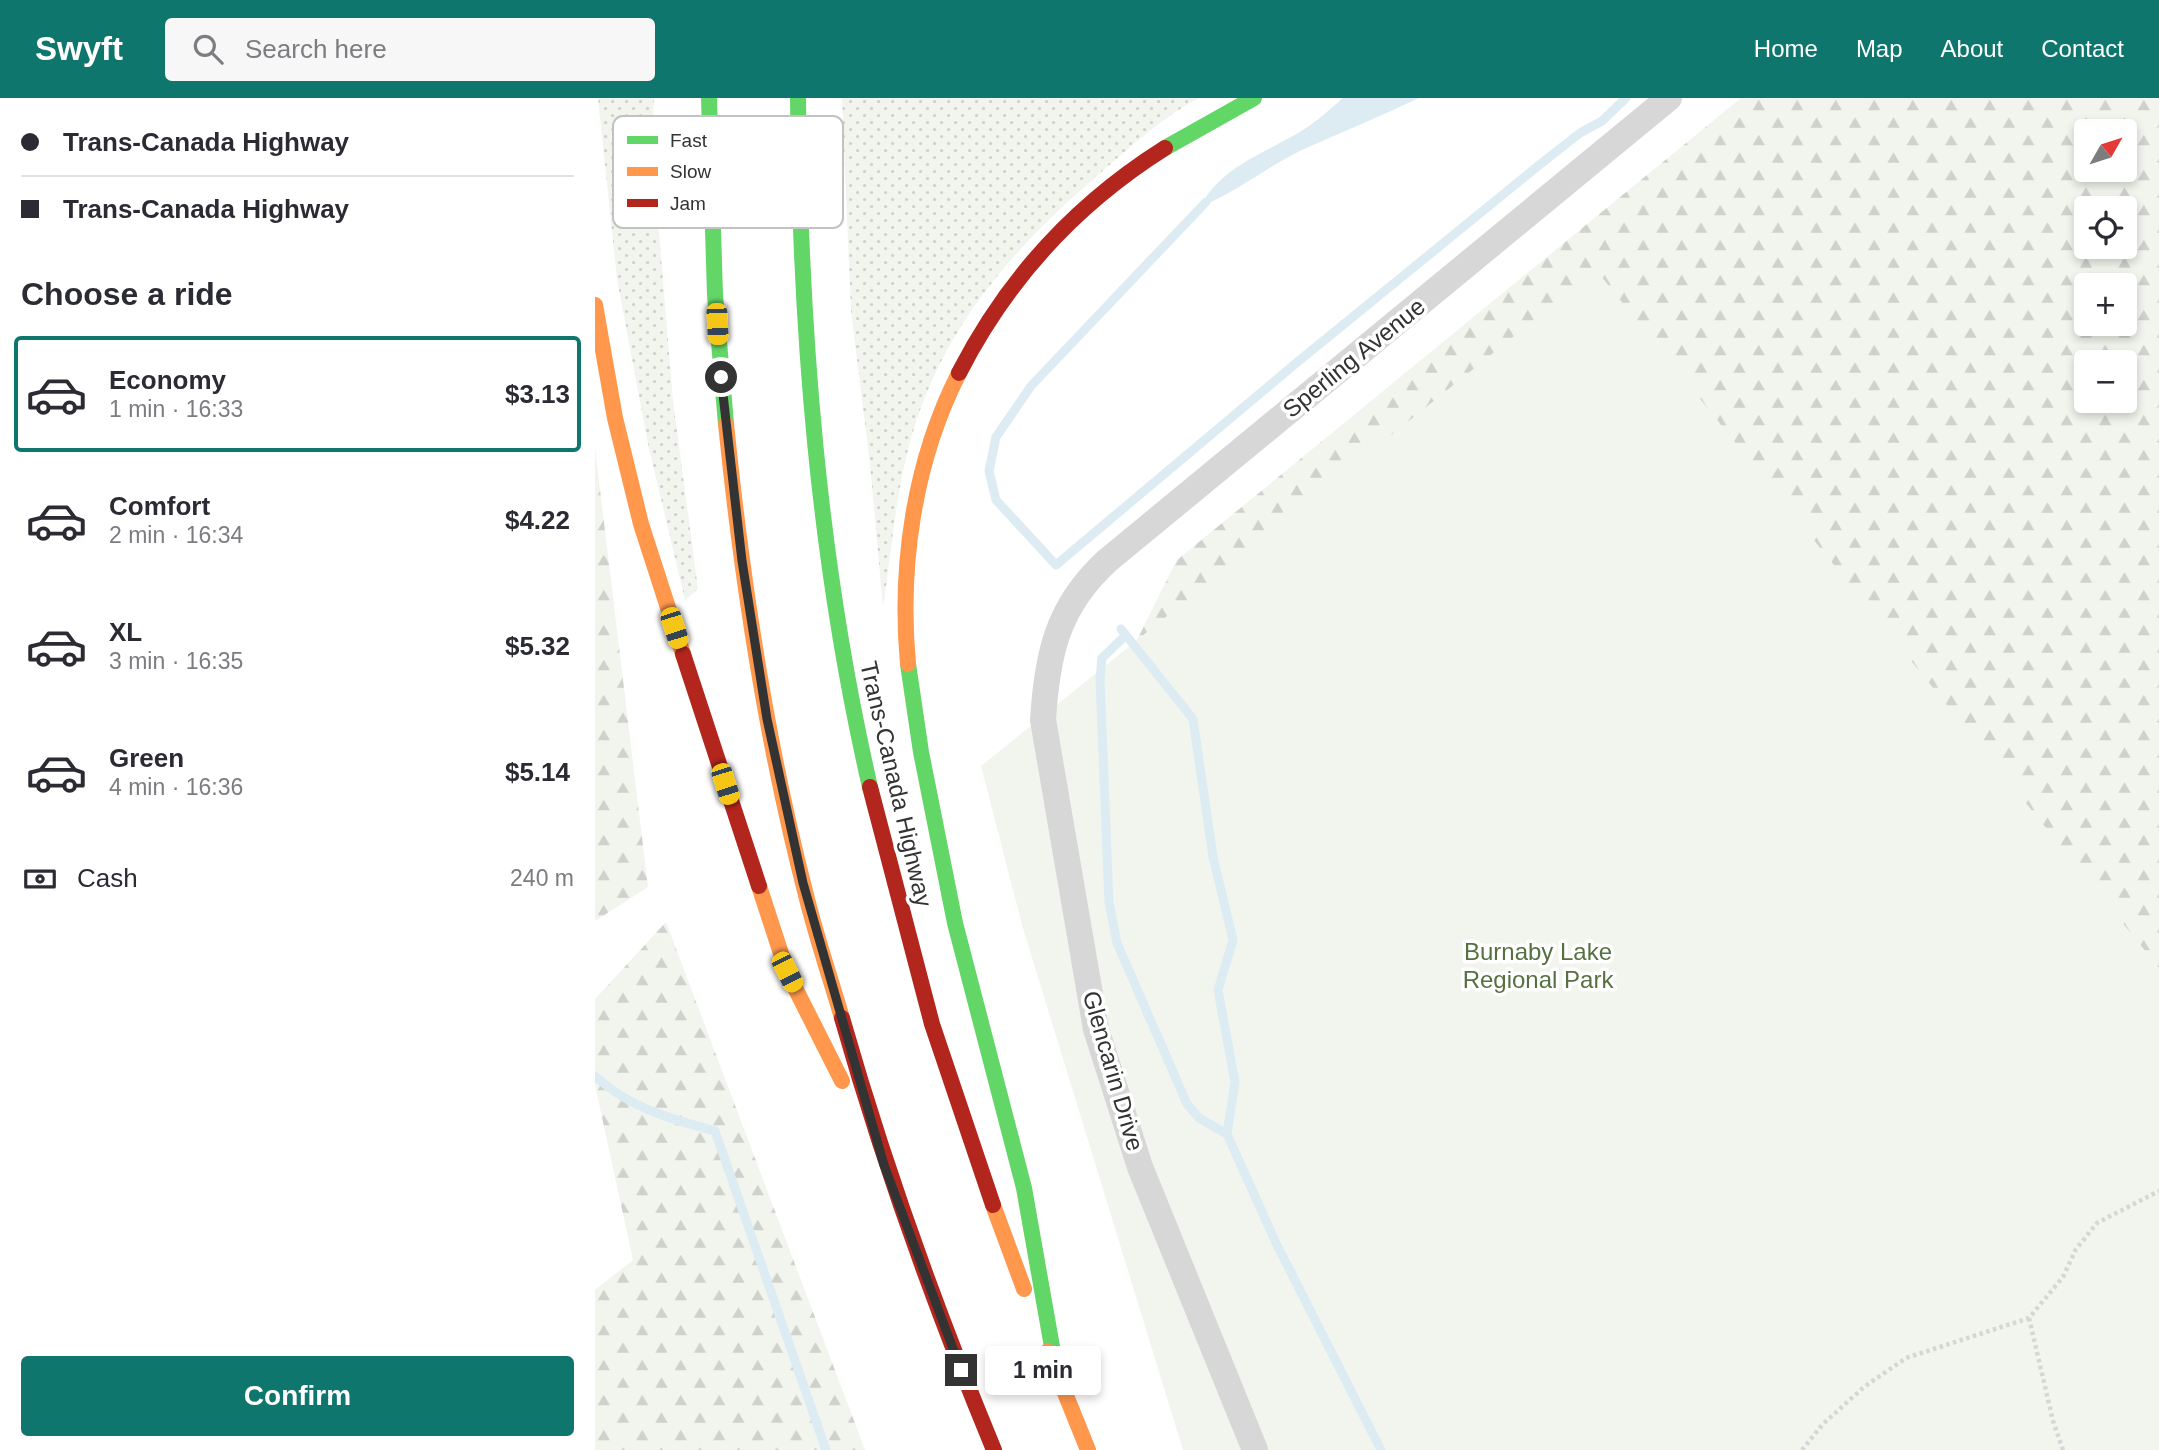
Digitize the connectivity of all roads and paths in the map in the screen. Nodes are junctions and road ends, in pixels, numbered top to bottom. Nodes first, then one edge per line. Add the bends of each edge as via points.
1 (709, 98) edge
2 (798, 98) edge
3 (1254, 98) edge
4 (1669, 98) edge
5 (709, 116) edge
6 (798, 116) edge
7 (711, 228) edge
8 (800, 228) edge
9 (595, 305) edge
10 (1057, 632) joint
11 (884, 1165) junction
12 (2159, 1191) edge
13 (2029, 1318) junction
14 (1056, 1375) junction
15 (995, 1450) edge
16 (1088, 1450) edge
17 (1255, 1450) edge
18 (1802, 1450) edge
19 (2063, 1450) edge

1 - 5 highway
2 - 6 highway, Trans-Canada Highway
3 - 14 highway via 1186,134 1080,210 1000,300 948,388 928,448 912,527 905,604 925,776 965,971 1019,1163
4 - 10 street, Sperling Avenue via 1108,561 1076,594
7 - 11 highway via 722,404 767,719 803,883
8 - 14 highway, Trans-Canada Highway via 812,418 830,570 850,692 884,847 926,1006 974,1159
9 - 11 highway via 615,418 641,524 783,960
10 - 17 street, Glencarin Drive via 1045,679 1042,720 1096,1029 1140,1167
11 - 15 highway
12 - 13 path via 2097,1223 2076,1249 2063,1278
13 - 18 path via 1906,1358 1822,1424
13 - 19 path
14 - 16 highway, Trans-Canada Highway

